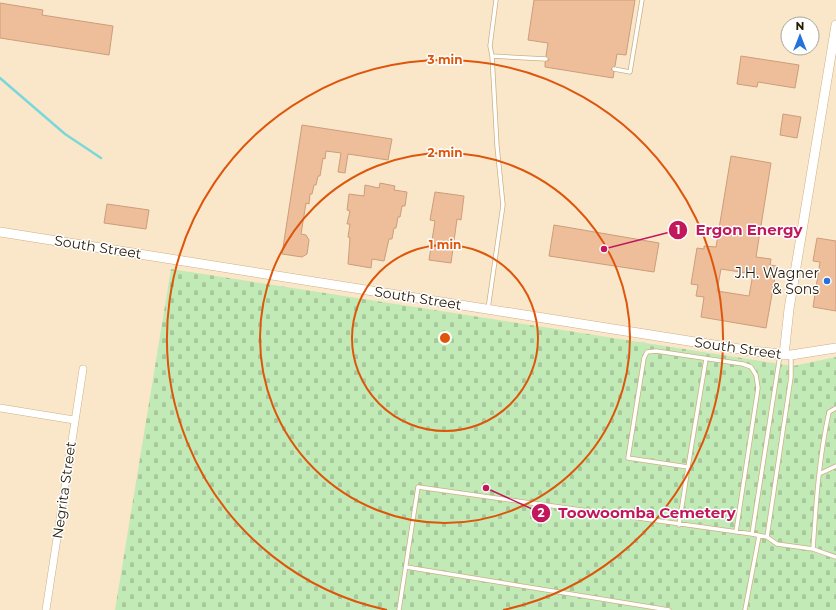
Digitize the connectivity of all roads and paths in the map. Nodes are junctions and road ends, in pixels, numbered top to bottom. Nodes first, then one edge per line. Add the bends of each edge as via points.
1 (496, 0) edge
2 (642, 0) edge
3 (836, 25) edge
4 (492, 56) junction
5 (546, 59) dead end
6 (614, 69) dead end
7 (0, 232) edge
8 (488, 309) junction
9 (836, 348) edge
10 (785, 354) junction
11 (706, 359) junction
12 (83, 369) dead end
13 (0, 408) edge
14 (836, 408) edge
15 (74, 420) junction
16 (836, 466) edge
17 (688, 467) junction
18 (819, 474) junction
19 (679, 525) junction
20 (736, 532) junction
21 (752, 534) junction
22 (759, 536) junction
23 (767, 537) junction
24 (813, 549) junction
25 (836, 557) edge
26 (406, 567) junction
27 (46, 610) edge
28 (399, 610) edge
29 (669, 610) edge
30 (745, 610) edge

1 - 4 lane via 490,46
2 - 6 lane via 630,72
3 - 10 street via 791,295
4 - 5 lane
4 - 8 lane via 503,205
7 - 8 street, South Street
8 - 10 street, South Street
9 - 10 street, South Street
10 - 21 lane
10 - 23 lane via 791,377
11 - 17 lane
11 - 17 lane via 656,351 647,352 644,358 628,458
11 - 20 lane via 743,364 752,367 756,375 758,388
12 - 15 street, Negrita Street
13 - 15 street
14 - 18 lane via 829,412
15 - 27 street, Negrita Street
16 - 18 lane
17 - 19 lane
18 - 24 lane
19 - 20 lane
19 - 26 lane via 418,487
20 - 21 lane
21 - 22 lane
22 - 23 lane
22 - 30 lane
23 - 24 lane via 777,544
24 - 25 lane
26 - 28 lane
26 - 29 lane

